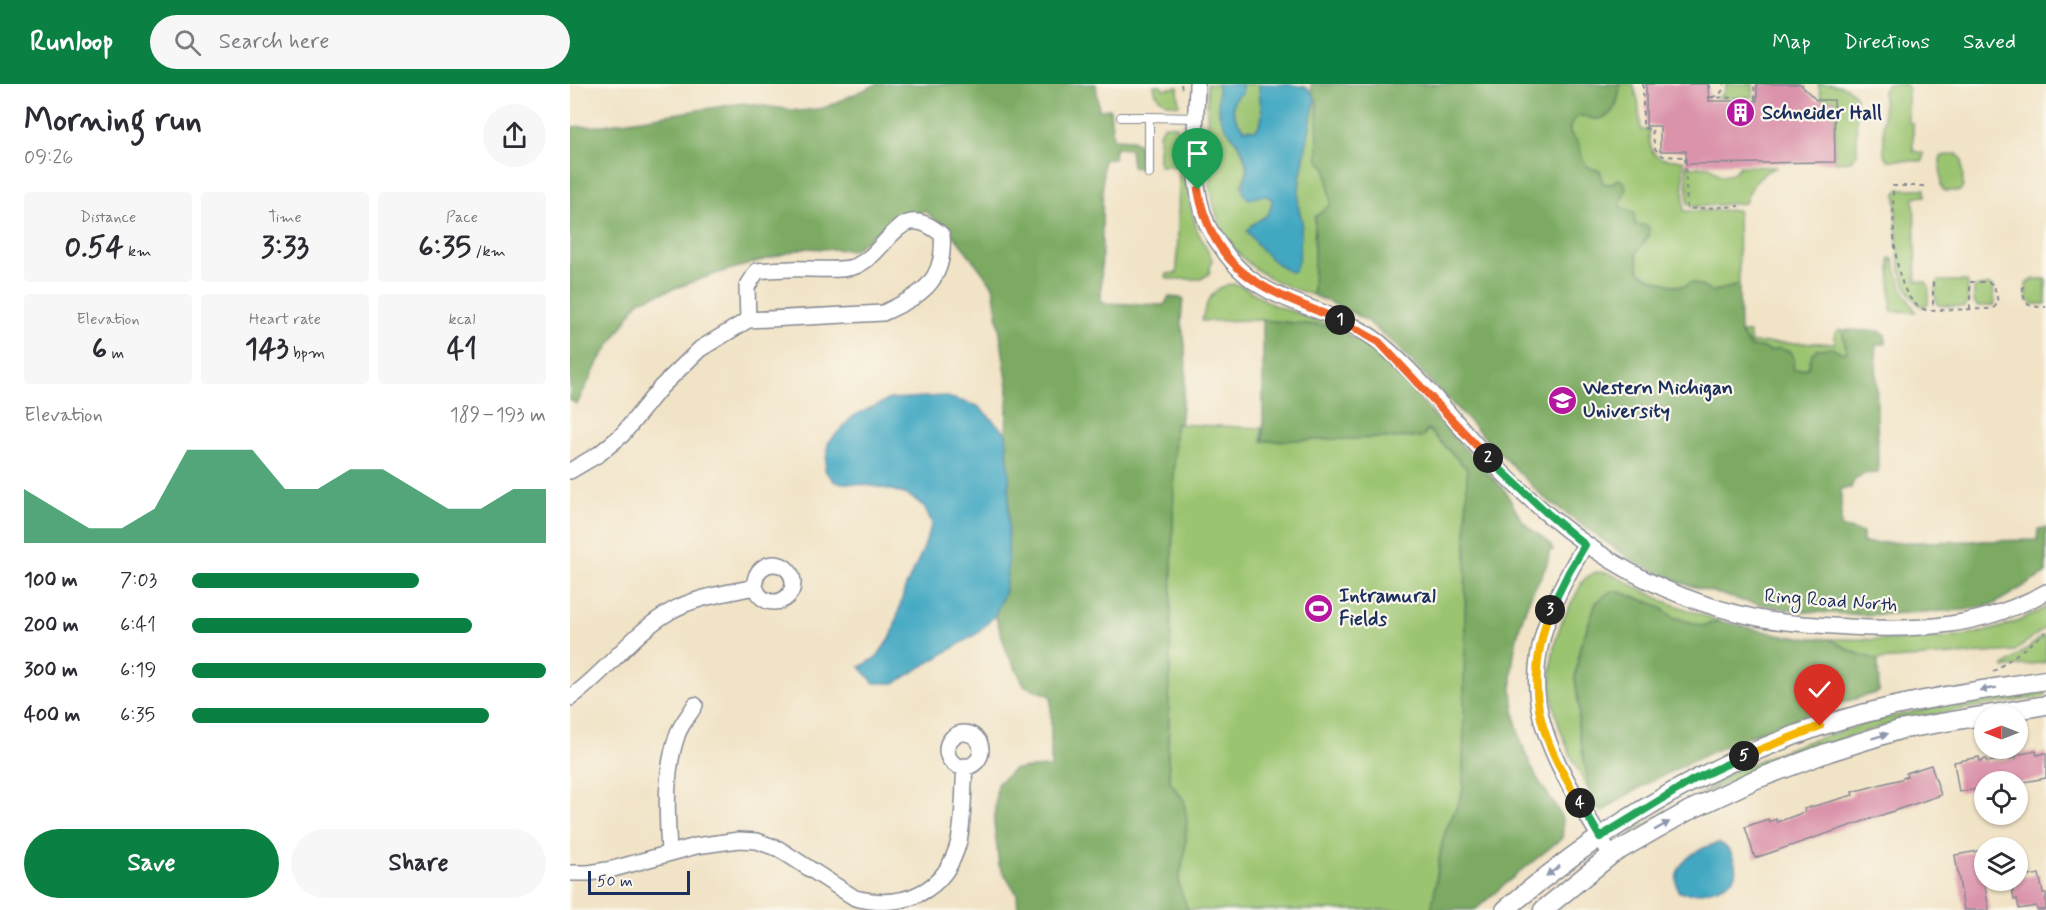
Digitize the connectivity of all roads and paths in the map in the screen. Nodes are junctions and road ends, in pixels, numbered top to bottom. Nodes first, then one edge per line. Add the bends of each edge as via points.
1 (1197, 84) edge
2 (1643, 84) edge
3 (1709, 84) edge
4 (1724, 84) edge
5 (1754, 84) edge
6 (1709, 97) junction
7 (1121, 117) dead end
8 (1149, 117) junction
9 (1197, 118) junction
10 (1149, 174) dead end
11 (1924, 186) dead end
12 (1739, 206) dead end
13 (1933, 282) dead end
14 (2023, 286) dead end
15 (2046, 307) edge
16 (1970, 309) junction
17 (1933, 310) junction
18 (748, 320) junction
19 (570, 471) edge
20 (1585, 545) junction
21 (755, 587) dead end
22 (2046, 592) edge
23 (2046, 632) edge
24 (1993, 672) dead end
25 (2046, 680) edge
26 (570, 698) edge
27 (695, 705) dead end
28 (2046, 705) edge
29 (965, 766) dead end
30 (1600, 837) junction
31 (669, 853) junction
32 (1611, 855) junction
33 (570, 873) edge
34 (1505, 910) edge
35 (1543, 910) edge

1 - 9 street, Ring Road North
2 - 12 path via 1643,128 1652,129 1655,149 1663,156 1685,157 1687,209
3 - 6 path
4 - 6 path via 1721,93
5 - 6 path via 1755,99
7 - 8 lane
8 - 9 lane
8 - 10 lane
9 - 20 street, Ring Road North via 1196,167 1202,210 1229,259 1266,290 1346,323 1379,342 1492,462
11 - 17 path via 1893,186 1894,244 1905,288 1919,308
13 - 17 path
14 - 15 path via 2026,304
16 - 16 path via 1994,308 1998,303 1994,285 1970,282
16 - 17 path
18 - 18 street via 883,313 929,287 942,260 942,235 930,224 908,222 855,267 757,271 747,287
18 - 19 street via 700,349 661,387 622,435
20 - 22 street, Ring Road North via 1671,592 1758,619 1797,624 1888,629 1962,623 1998,613
20 - 30 street via 1552,607 1540,644 1536,689 1538,710 1551,750
21 - 26 street via 671,611
23 - 24 path
25 -> 30 street via 1904,705 1820,726 1693,780
27 - 31 street via 679,732 670,767
32 -> 28 street via 1725,793 1828,752 1899,730
29 - 31 street via 959,840 950,865 919,897 893,904 855,898 779,849 757,841 740,840
30 - 32 street
30 -> 34 street
31 - 33 street via 613,869
32 - 35 street

